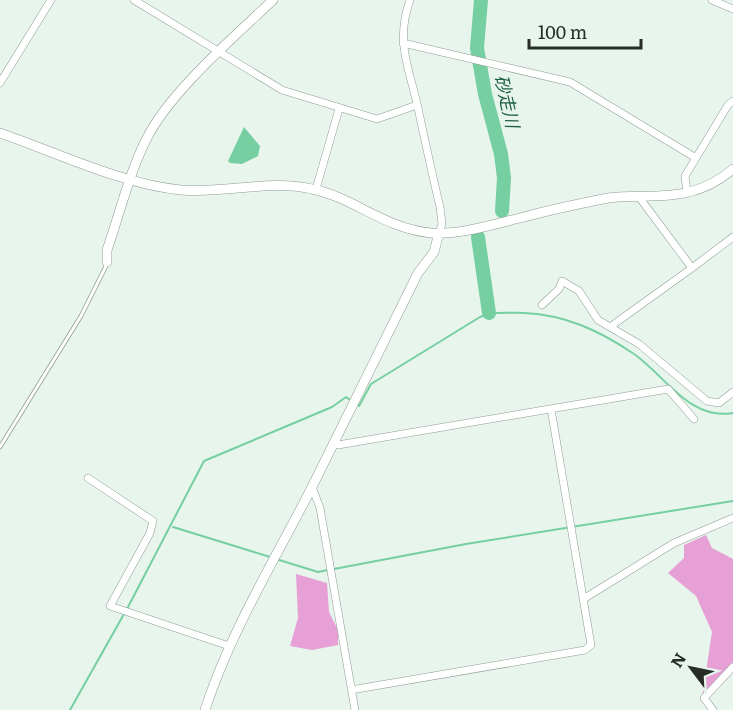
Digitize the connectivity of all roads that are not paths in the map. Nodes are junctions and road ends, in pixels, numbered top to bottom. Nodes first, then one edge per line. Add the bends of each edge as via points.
1 (51, 0) edge
2 (134, 0) edge
3 (273, 0) edge
4 (410, 0) edge
5 (712, 0) edge
6 (733, 9) edge
7 (403, 43) junction
8 (219, 53) junction
9 (0, 83) edge
10 (733, 101) edge
11 (417, 105) junction
12 (339, 109) junction
13 (0, 133) edge
14 (696, 158) junction
15 (733, 169) edge
16 (131, 179) junction
17 (316, 189) junction
18 (687, 193) junction
19 (639, 197) junction
20 (439, 233) junction
21 (733, 237) edge
22 (107, 262) joint
23 (692, 268) junction
24 (542, 305) dead end
25 (610, 327) junction
26 (733, 392) edge
27 (551, 409) junction
28 (694, 419) dead end
29 (333, 442) junction
30 (0, 447) edge
31 (87, 478) dead end
32 (312, 487) junction
33 (733, 518) edge
34 (585, 598) junction
35 (229, 646) junction
36 (733, 668) edge
37 (351, 690) junction
38 (205, 710) edge
39 (355, 710) edge
40 (713, 710) edge

1 - 9 street
2 - 8 street
3 - 8 street
4 - 7 street
5 - 6 street
7 - 11 street via 404,62
7 - 14 street via 575,84
8 - 12 street via 282,90
8 - 16 street via 156,121
10 - 14 street
11 - 12 street via 376,119
11 - 20 street via 440,207
12 - 17 street
13 - 16 street
14 - 18 street via 684,177
15 - 18 street via 711,184
16 - 17 street via 181,190 278,185
16 - 22 street via 107,250
17 - 20 street via 388,223
18 - 19 street
19 - 20 street via 566,206 477,229
19 - 23 street
20 - 29 street via 434,252 418,273
21 - 23 street
22 - 30 lane via 81,316
23 - 25 street
24 - 25 street via 562,281 579,291 598,320
25 - 26 street via 639,344 711,404
27 - 28 street via 670,387
27 - 29 street via 338,445
27 - 34 street
29 - 32 street
31 - 35 street via 153,521 110,606
32 - 35 street
32 - 37 street via 320,508
33 - 34 street via 674,543
34 - 37 street via 592,643 585,650
35 - 38 street
36 - 40 street via 704,698
37 - 39 street

